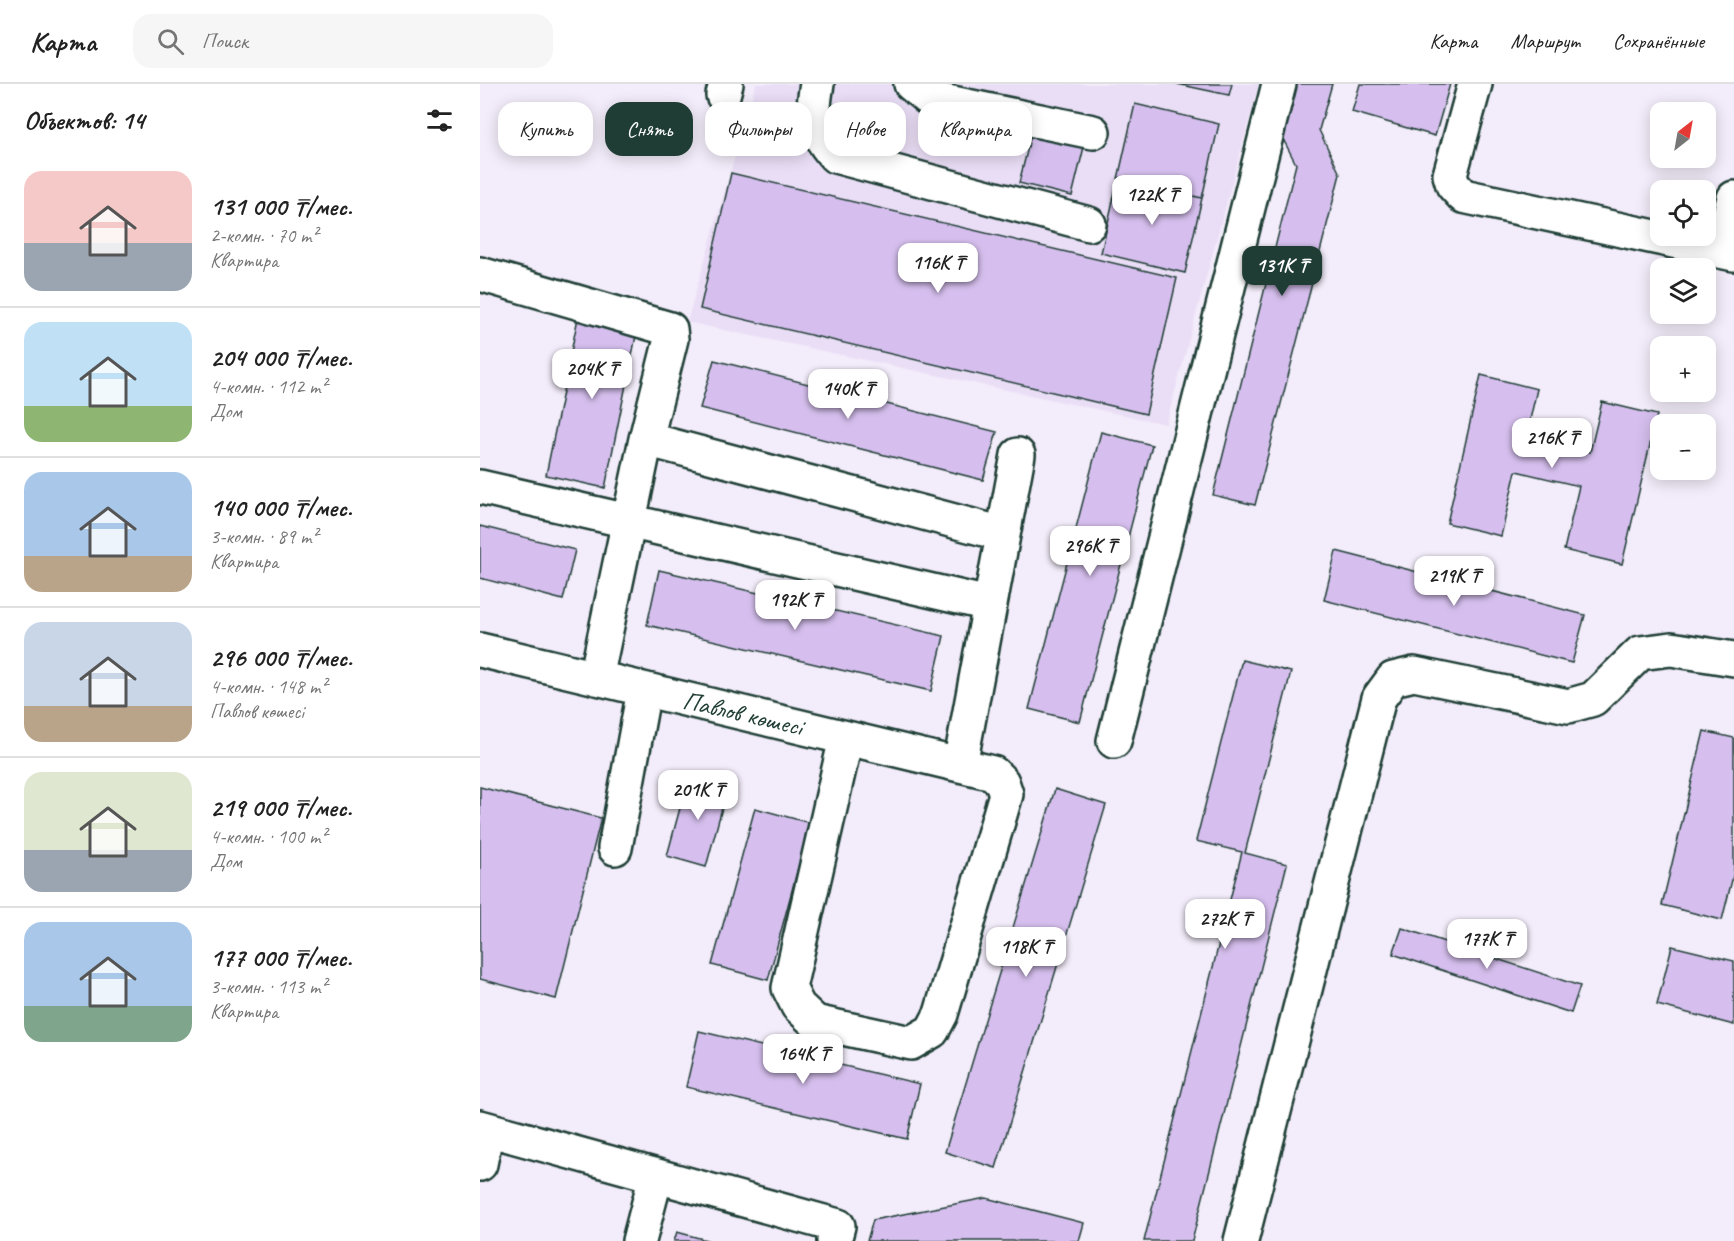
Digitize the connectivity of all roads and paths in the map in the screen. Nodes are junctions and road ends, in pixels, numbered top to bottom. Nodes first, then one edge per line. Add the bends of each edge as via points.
1 (817, 84) edge
2 (911, 84) edge
3 (1279, 84) edge
4 (1475, 84) edge
5 (1093, 132) dead end
6 (1734, 198) edge
7 (1089, 224) dead end
8 (1727, 252) edge
9 (480, 274) edge
10 (646, 439) junction
11 (1018, 455) dead end
12 (480, 487) edge
13 (629, 521) junction
14 (1003, 534) junction
15 (989, 604) junction
16 (480, 651) edge
17 (1734, 659) edge
18 (596, 678) junction
19 (644, 690) junction
20 (846, 738) junction
21 (1114, 741) dead end
22 (960, 765) junction
23 (615, 848) dead end
24 (483, 1128) edge
25 (480, 1164) edge
26 (656, 1176) junction
27 (639, 1241) edge
28 (834, 1241) edge
29 (1240, 1241) edge

1 - 7 street via 812,115 822,142 835,156
2 - 5 street via 928,98
3 - 21 street
4 - 8 street via 1450,175 1463,196
6 - 8 street
9 - 10 street via 670,329 671,339
10 - 13 street
10 - 14 street
11 - 14 street
12 - 13 street
13 - 15 street
13 - 18 street
14 - 15 street
15 - 22 street
16 - 18 street, Павлов көшесі
17 - 29 street via 1671,649 1640,652 1593,699 1568,706 1414,674 1393,679 1379,698
18 - 19 street, Павлов көшесі
19 - 20 street, Павлов көшесі
19 - 23 street
20 - 22 street, Павлов көшесі
20 - 22 street, Павлов көшесі via 789,988 798,1006 815,1022 911,1043 932,1030 941,1014 1006,794 993,773
24 - 25 street
24 - 26 street
26 - 27 street
26 - 28 street via 838,1226

